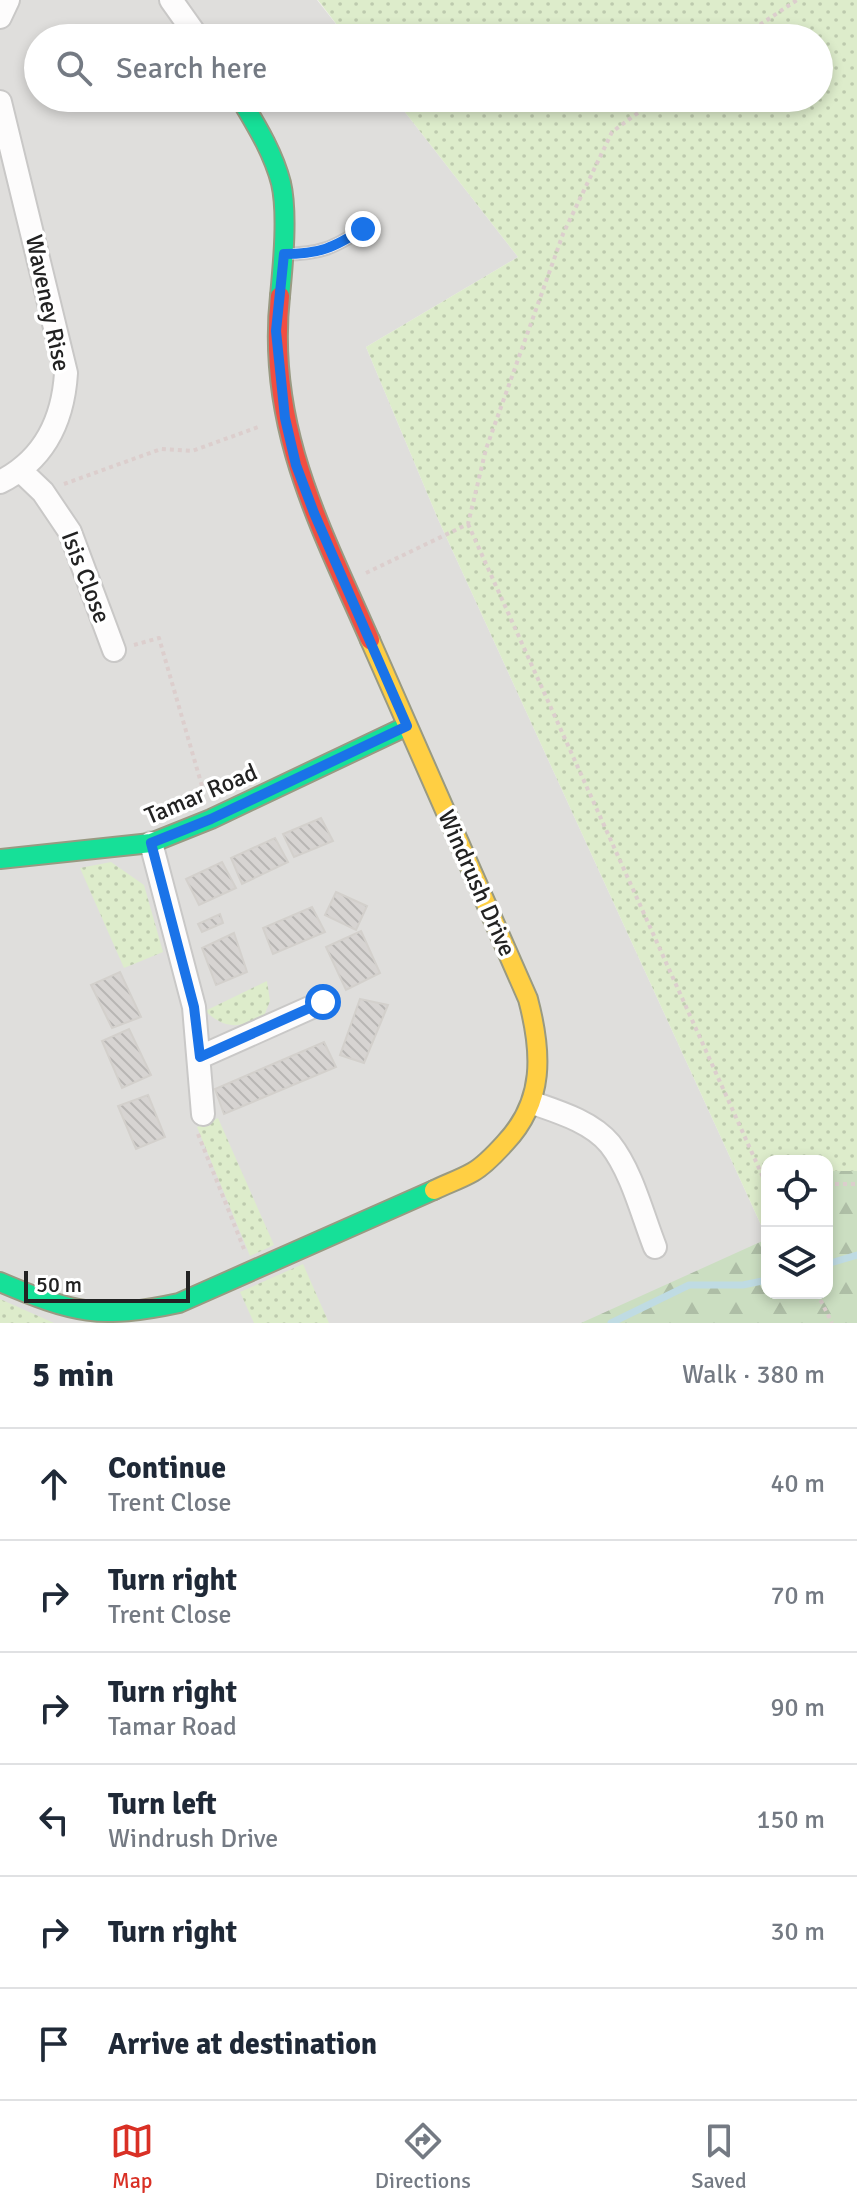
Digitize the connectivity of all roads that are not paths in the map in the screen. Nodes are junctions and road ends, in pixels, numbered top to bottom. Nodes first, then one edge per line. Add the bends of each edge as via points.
1 (8, 0) edge
2 (171, 0) edge
3 (0, 17) edge
4 (188, 24) edge
5 (0, 102) edge
6 (248, 112) edge
7 (363, 229) dead end
8 (284, 254) junction
9 (21, 471) junction
10 (0, 482) edge
11 (114, 650) road end
12 (407, 726) junction
13 (151, 843) junction
14 (0, 859) edge
15 (323, 1002) dead end
16 (200, 1057) junction
17 (533, 1103) junction
18 (203, 1114) road end
19 (655, 1247) dead end
20 (0, 1282) edge

1 - 3 street
2 - 4 street
5 - 9 street, Waveney Rise via 66,373 60,415
6 - 8 street, Windrush Drive via 276,163 284,208
7 - 8 lane via 333,248
8 - 12 street, Windrush Drive via 276,331 296,465
9 - 10 street, Waveney Rise
9 - 11 street, Isis Close via 43,492 70,532
12 - 13 street, Tamar Road
12 - 17 street, Windrush Drive via 528,999 538,1030 540,1067
13 - 14 street, Tamar Road
13 - 16 street via 194,1007
15 - 16 street
16 - 18 street
17 - 19 street via 587,1126 609,1143
17 - 20 street, Windrush Drive via 515,1134 473,1172 179,1303 117,1319 87,1317

